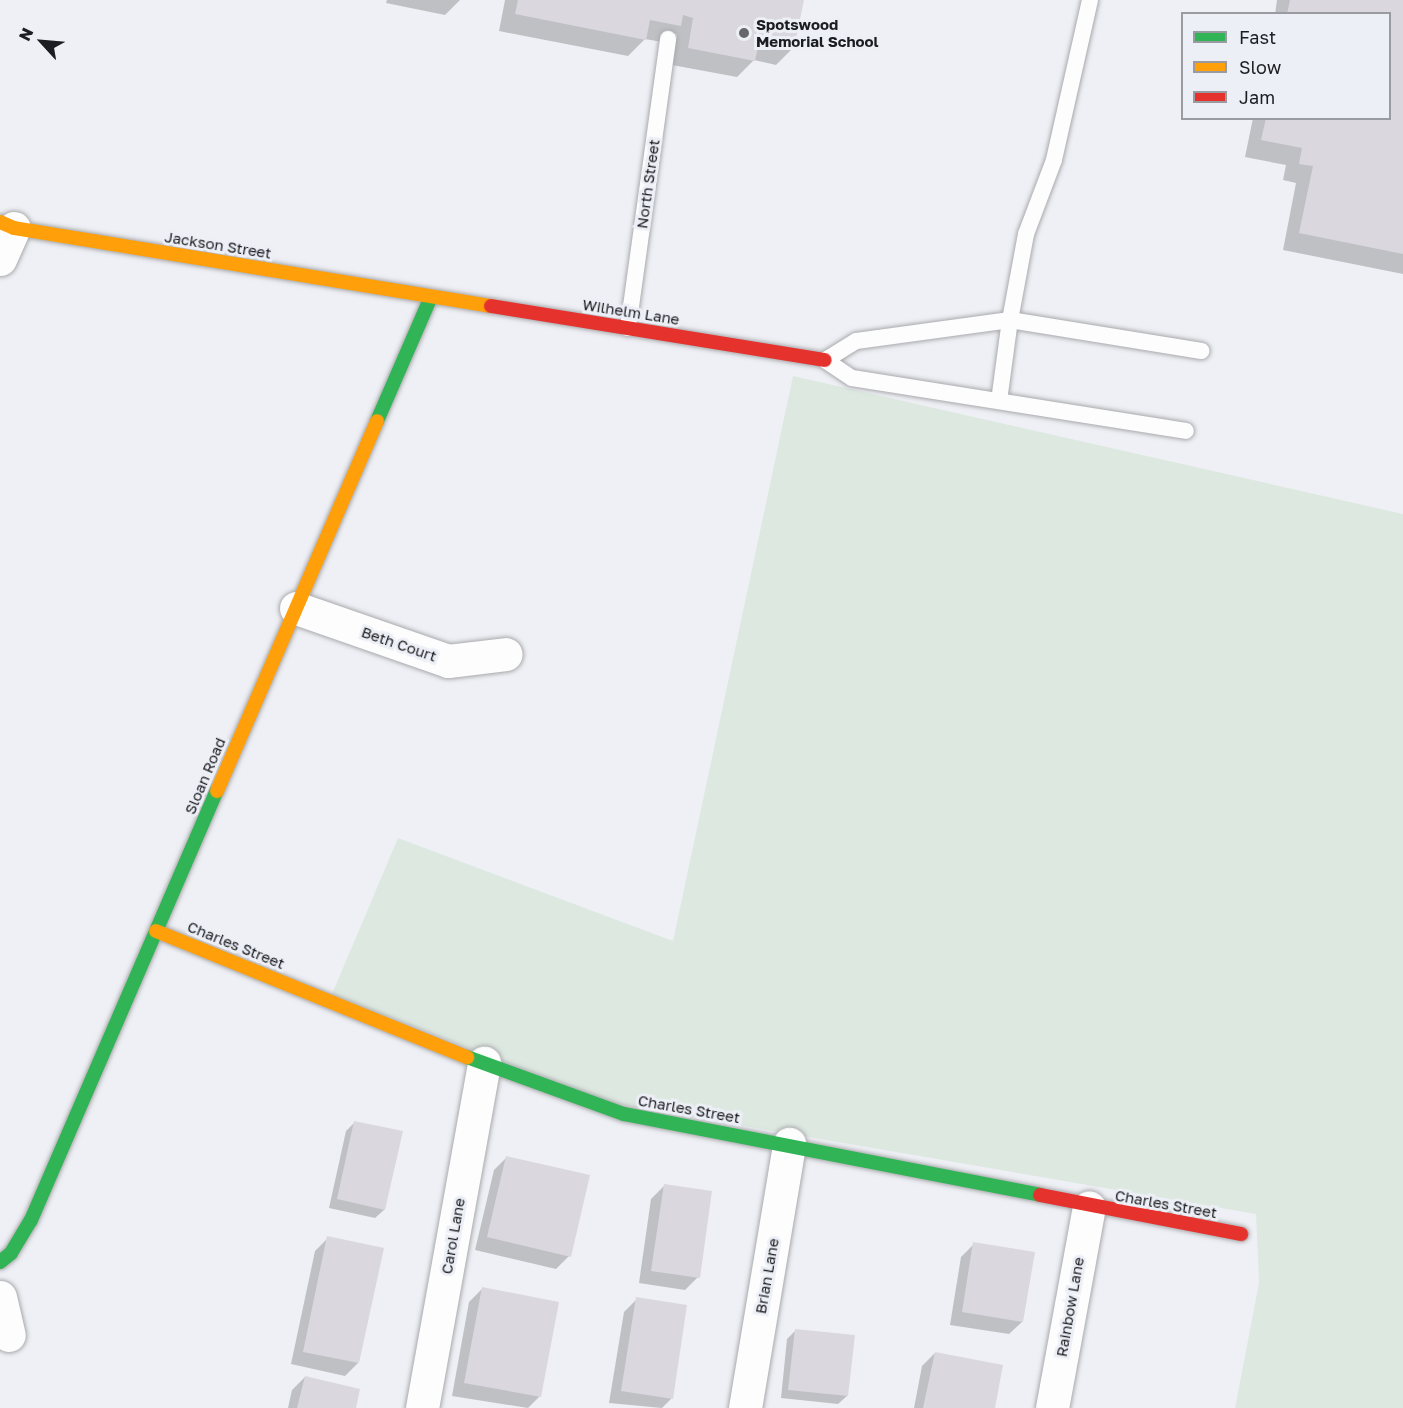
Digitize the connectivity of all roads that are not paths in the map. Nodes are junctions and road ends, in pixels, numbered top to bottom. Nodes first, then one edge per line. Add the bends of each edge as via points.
1 (1090, 0) edge
2 (668, 39) dead end
3 (7, 225) edge
4 (0, 259) edge
5 (431, 297) junction
6 (1010, 320) junction
7 (628, 328) junction
8 (1203, 351) dead end
9 (825, 360) junction
10 (999, 401) junction
11 (1186, 431) dead end
12 (296, 608) junction
13 (506, 654) dead end
14 (156, 931) junction
15 (484, 1063) junction
16 (789, 1144) junction
17 (1089, 1207) junction
18 (1241, 1234) dead end
19 (0, 1262) edge
20 (0, 1297) edge
21 (9, 1335) dead end
22 (422, 1408) edge
23 (745, 1408) edge
24 (1052, 1408) edge

1 - 6 lane via 1054,160 1026,234
2 - 7 lane, North Street
3 - 4 street
3 - 5 street, Jackson Street
5 - 7 street, Wilhelm Lane
5 - 12 street, Sloan Road
6 - 8 lane
6 - 9 lane via 856,341
6 - 10 lane
7 - 9 street, Wilhelm Lane
9 - 10 lane via 852,378
10 - 11 lane
12 - 13 street, Beth Court via 448,662
12 - 14 street, Sloan Road
14 - 15 street, Charles Street
14 - 19 street, Sloan Road via 31,1220 11,1253
15 - 16 street, Charles Street via 624,1114
15 - 22 street, Carol Lane
16 - 17 street, Charles Street
16 - 23 street, Brian Lane
17 - 18 street, Charles Street
17 - 24 street, Rainbow Lane
20 - 21 street

